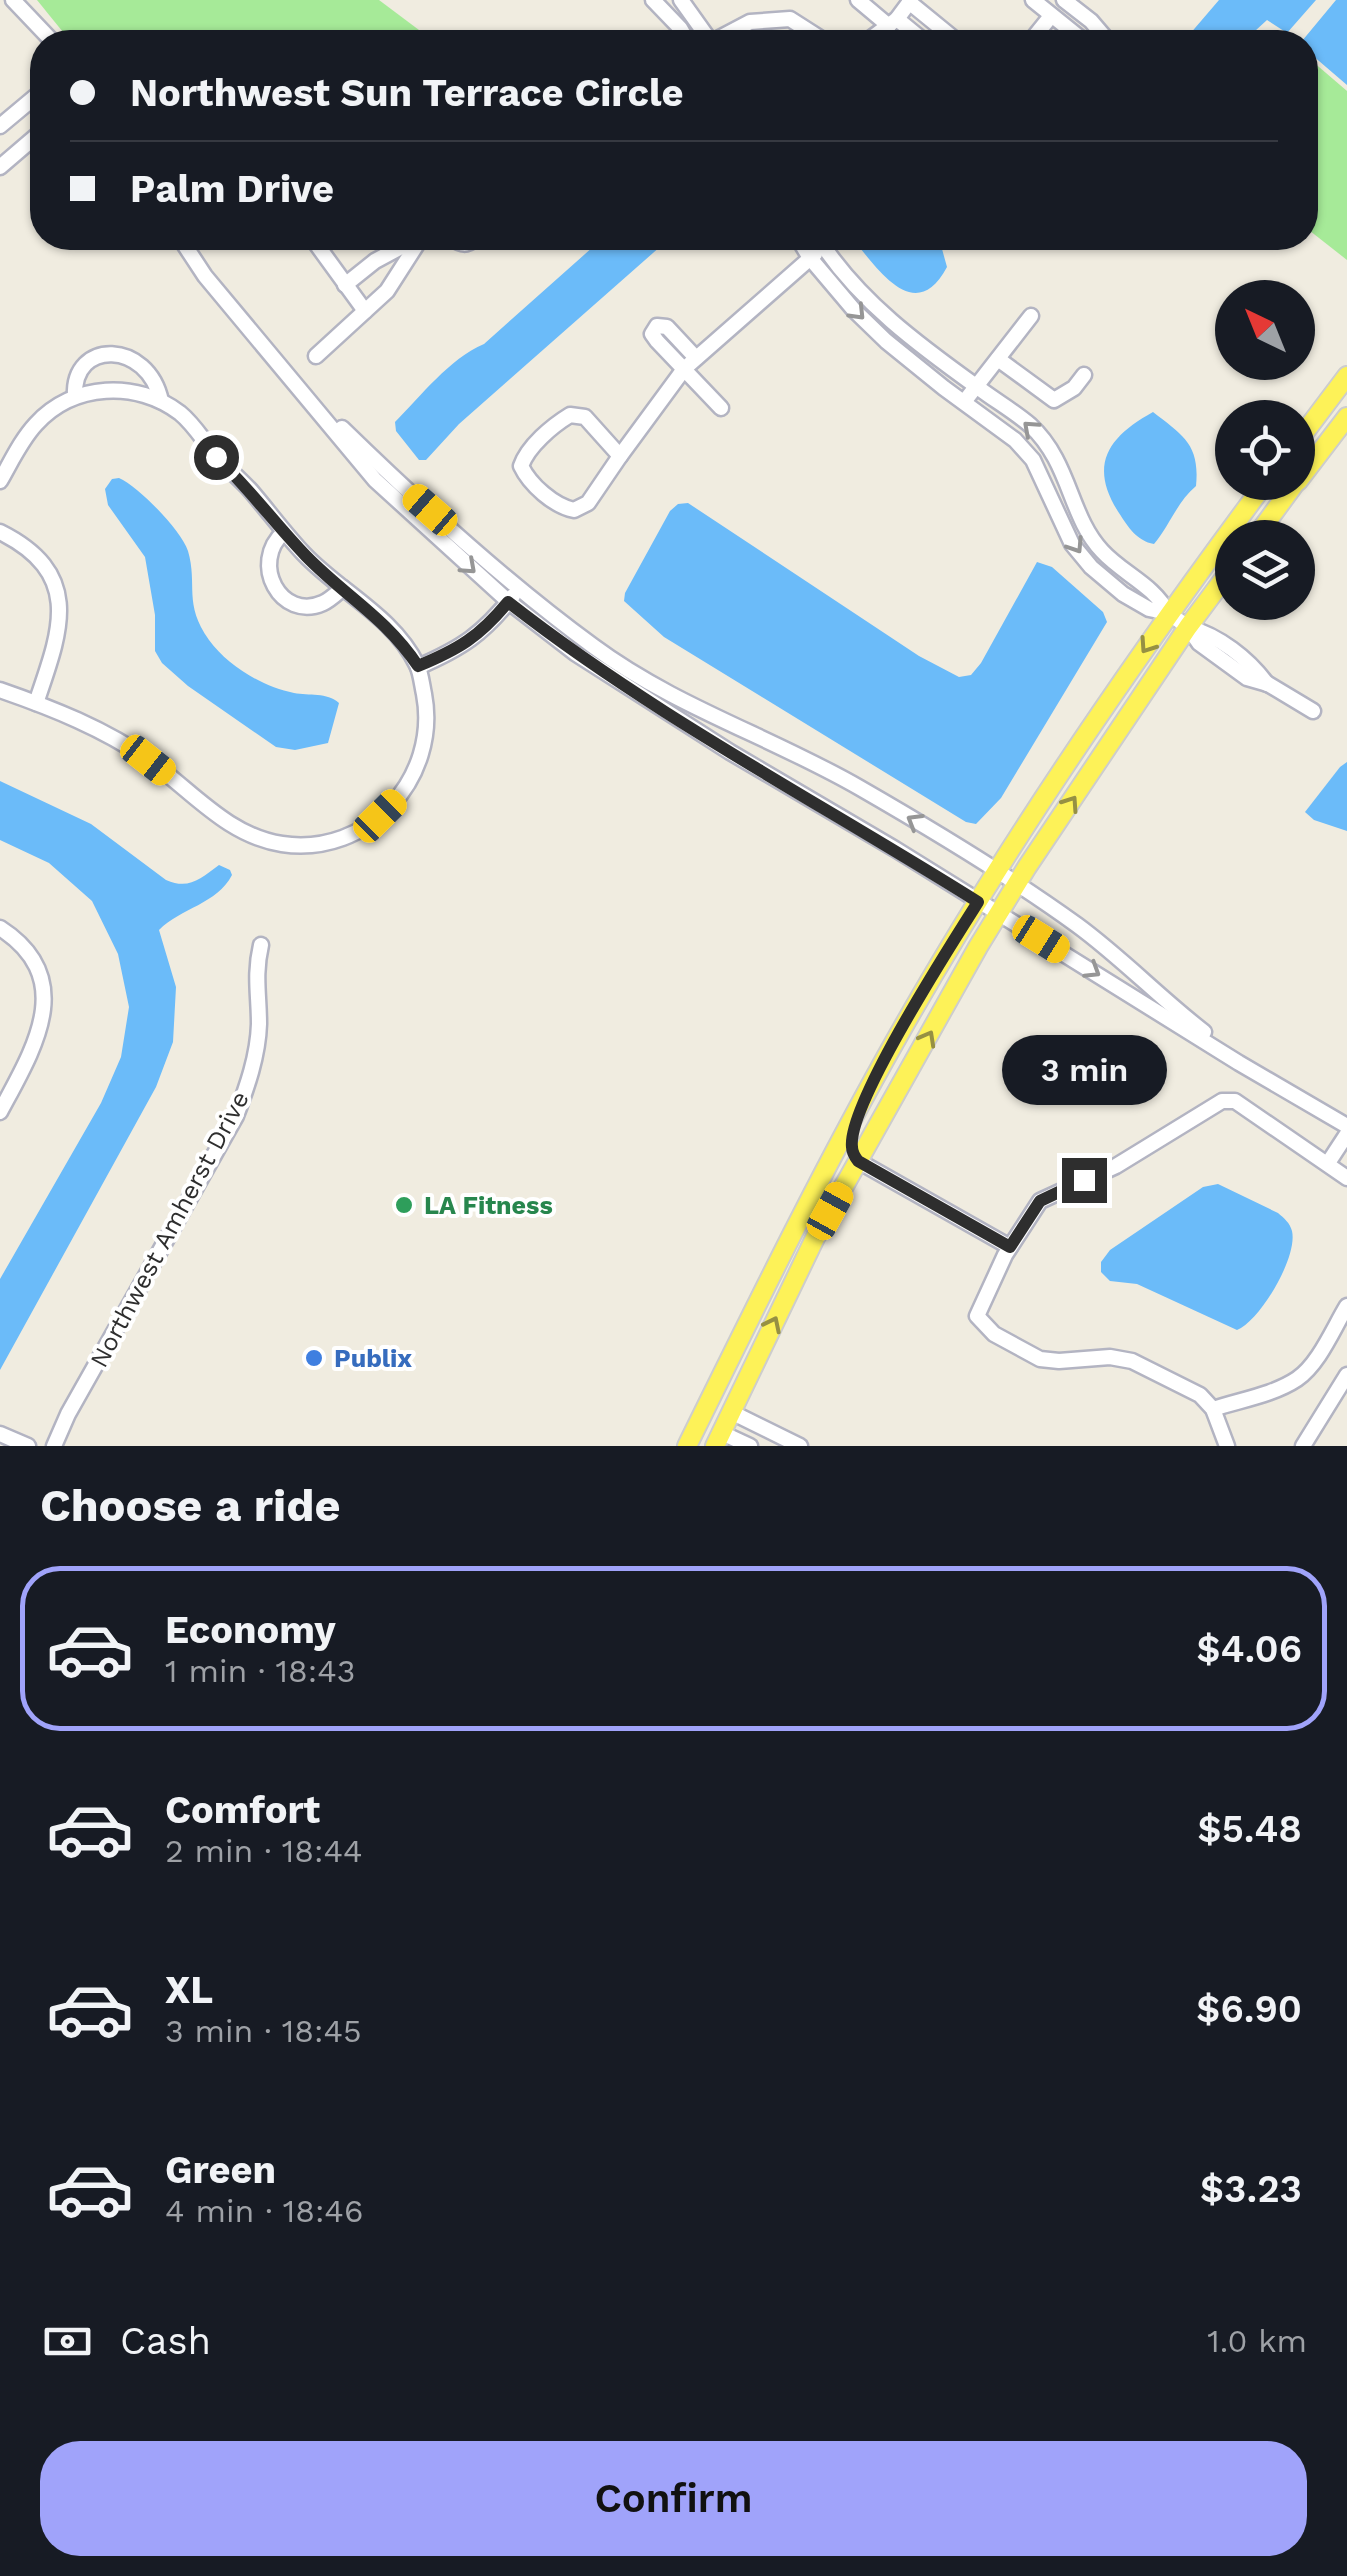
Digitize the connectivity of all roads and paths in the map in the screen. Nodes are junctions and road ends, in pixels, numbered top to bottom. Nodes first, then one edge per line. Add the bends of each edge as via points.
1 (13, 0) edge
2 (652, 0) edge
3 (681, 0) edge
4 (858, 0) edge
5 (1033, 0) edge
6 (1064, 0) edge
7 (900, 10) edge
8 (1052, 16) junction
9 (42, 30) edge
10 (681, 30) edge
11 (703, 30) edge
12 (735, 30) edge
13 (807, 30) edge
14 (879, 30) edge
15 (916, 30) edge
16 (936, 30) edge
17 (1040, 30) edge
18 (1070, 30) edge
19 (1100, 30) edge
20 (30, 101) edge
21 (0, 126) edge
22 (30, 141) edge
23 (0, 167) edge
24 (188, 250) edge
25 (320, 250) edge
26 (397, 250) edge
27 (413, 250) edge
28 (805, 250) edge
29 (816, 250) edge
30 (827, 250) edge
31 (810, 258) junction
32 (345, 285) junction
33 (365, 311) junction
34 (1031, 316) dead end
35 (316, 356) dead end
36 (696, 358) junction
37 (998, 359) junction
38 (283, 369) junction
39 (684, 369) junction
40 (1084, 375) dead end
41 (1347, 376) edge
42 (977, 387) junction
43 (76, 396) junction
44 (161, 401) junction
45 (964, 402) junction
46 (721, 408) dead end
47 (1346, 414) edge
48 (1315, 418) edge
49 (620, 456) junction
50 (1315, 457) edge
51 (0, 481) edge
52 (1253, 500) edge
53 (0, 532) edge
54 (284, 532) junction
55 (343, 588) junction
56 (520, 588) junction
57 (1215, 591) edge
58 (508, 602) junction
59 (1168, 613) junction
60 (1188, 628) junction
61 (418, 666) junction
62 (0, 690) edge
63 (36, 702) junction
64 (1310, 715) dead end
65 (997, 871) junction
66 (1016, 884) junction
67 (978, 902) junction
68 (999, 913) junction
69 (0, 928) edge
70 (262, 946) dead end
71 (1256, 1072) junction
72 (874, 1080) junction
73 (0, 1112) edge
74 (1347, 1126) edge
75 (1347, 1134) edge
76 (840, 1142) junction
77 (858, 1161) junction
78 (1328, 1163) junction
79 (1347, 1178) edge
80 (1010, 1247) junction
81 (794, 1280) junction
82 (1347, 1306) edge
83 (737, 1344) junction
84 (1347, 1375) edge
85 (1213, 1409) junction
86 (705, 1410) junction
87 (731, 1412) junction
88 (0, 1434) edge
89 (719, 1439) edge
90 (770, 1439) edge
91 (28, 1446) edge
92 (54, 1446) edge
93 (687, 1446) edge
94 (704, 1446) edge
95 (750, 1446) edge
96 (800, 1446) edge
97 (1227, 1446) edge
98 (1303, 1446) edge

1 - 9 street
2 - 10 street
3 - 11 street
4 - 7 street
5 - 8 street
6 - 19 street
7 - 14 street
7 - 15 street
7 - 16 street
8 - 17 street
8 - 18 street
12 - 13 street via 790,19
20 - 21 street
22 - 23 street
24 - 38 street
25 - 32 street
26 - 32 street
27 - 33 street via 388,291
28 - 31 street
29 - 31 street
30 - 42 street via 866,298
31 - 36 street
31 -> 45 street via 875,330
32 - 33 street
33 - 35 street
34 - 37 street
36 - 39 street
36 - 39 street via 667,327 657,326 652,334
37 - 40 street via 1054,400
37 - 42 street
38 - 56 street via 400,484
38 -> 58 street via 375,480
39 - 46 street
39 - 49 street
41 - 48 main road
42 - 45 street
59 -> 42 street via 1160,596 1090,536 1050,447 1030,424
43 - 44 street via 132,391
43 - 44 street via 83,368 112,354 140,362 158,383
43 - 51 street via 36,424
44 - 54 street via 195,428
45 -> 59 street via 1033,460 1072,544 1091,567 1123,594
47 - 50 main road
49 - 49 street via 576,414 537,443 521,466 540,489 574,510 588,503
52 - 59 main road
53 - 63 street via 34,553 58,596 57,643
54 - 55 street
54 - 55 street via 268,559 280,594 310,606
55 - 61 street
56 - 58 street
65 -> 56 street via 858,786 680,702 594,648
57 - 60 main road
58 - 61 street via 457,650
58 - 67 street via 668,714
59 - 60 street
59 -> 65 main road
60 - 64 street via 1208,633 1255,668 1289,705
66 -> 60 main road
61 - 63 street via 426,710 424,749 414,775 380,816 333,842 311,846 240,831 148,760
62 - 63 street
65 - 66 street
65 - 67 main road
66 - 68 main road
66 - 71 street via 1079,926
67 - 68 street
67 - 72 main road
68 -> 71 street
77 -> 68 main road
69 - 73 street via 29,955 45,1004 36,1045
70 - 92 street, Northwest Amherst Drive via 255,973 259,1027 236,1116
71 - 74 street
72 - 76 main road
72 - 77 main road via 852,1143
75 - 78 street
76 - 81 main road via 837,1178
76 - 83 main road
77 - 80 street
77 - 81 main road
78 - 79 street
78 - 80 street via 1235,1101 1222,1101 1116,1166 1040,1201
80 - 85 street via 977,1316 983,1326 1040,1359 1132,1361 1200,1395
87 -> 81 main road
82 - 85 street via 1300,1378
83 - 86 main road
83 - 89 main road via 716,1406
84 - 98 street
85 - 97 street
86 - 93 main road
86 - 94 main road
87 - 89 main road
87 - 90 street
88 - 91 street
89 - 95 street
90 - 96 street

